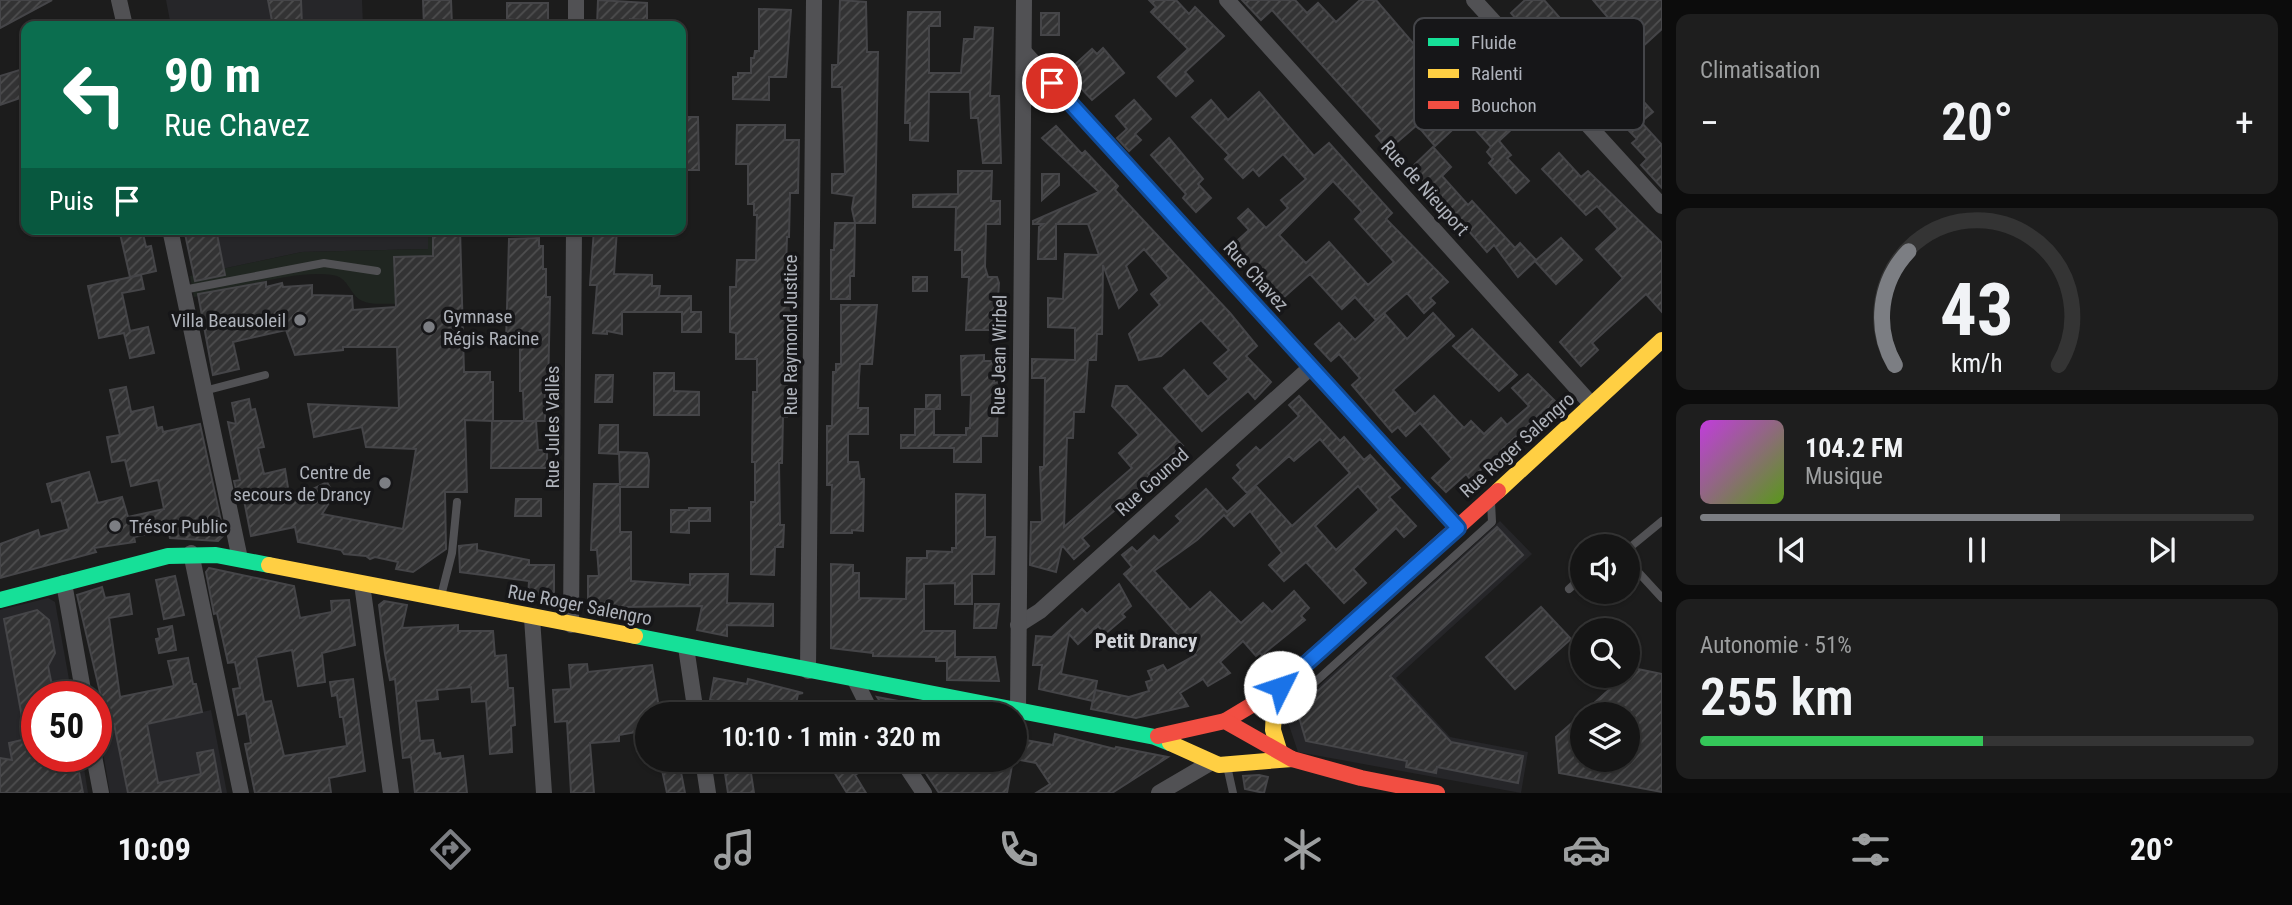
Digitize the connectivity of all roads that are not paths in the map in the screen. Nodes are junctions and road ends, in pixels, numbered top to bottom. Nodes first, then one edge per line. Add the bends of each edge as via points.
1 (119, 0) edge
2 (576, 0) edge
3 (814, 0) edge
4 (1024, 0) edge
5 (1227, 0) edge
6 (1474, 0) edge
7 (1490, 18) edge
8 (124, 21) edge
9 (576, 21) edge
10 (1024, 52) junction
11 (1593, 130) edge
12 (1662, 206) edge
13 (171, 235) edge
14 (574, 235) edge
15 (377, 271) dead end
16 (183, 290) junction
17 (1662, 340) edge
18 (1311, 367) junction
19 (265, 375) dead end
20 (204, 391) junction
21 (1592, 405) junction
22 (1491, 498) junction
23 (457, 502) dead end
24 (1662, 521) edge
25 (1458, 528) junction
26 (1640, 539) edge
27 (191, 553) junction
28 (240, 559) junction
29 (1640, 574) edge
30 (64, 583) junction
31 (362, 584) junction
32 (1, 597) edge
33 (1662, 598) edge
34 (440, 599) junction
35 (533, 618) junction
36 (571, 625) junction
37 (1018, 625) junction
38 (686, 647) junction
39 (808, 671) junction
40 (855, 680) junction
41 (81, 681) edge
42 (1277, 689) junction
43 (694, 702) edge
44 (866, 702) edge
45 (970, 702) edge
46 (1017, 702) edge
47 (1027, 713) edge
48 (1224, 722) junction
49 (1193, 731) junction
50 (1247, 734) junction
51 (1155, 737) junction
52 (1192, 751) junction
53 (1286, 756) junction
54 (1222, 763) junction
55 (97, 772) edge
56 (705, 772) edge
57 (910, 772) edge
58 (101, 793) edge
59 (241, 793) edge
60 (391, 793) edge
61 (544, 793) edge
62 (708, 793) edge
63 (924, 793) edge
64 (1159, 793) edge
65 (1233, 793) edge
66 (1437, 793) edge

1 - 8 street
2 - 9 street
3 - 39 street, Rue Raymond Justice
4 - 10 street, Rue Jean Wirbel
5 - 21 street, Rue de Nieuport
6 - 7 street
10 - 18 street, Rue Chavez
10 - 37 street, Rue Jean Wirbel
11 - 12 street
13 - 16 street
14 - 36 street, Rue Jules Vallès
15 - 16 lane via 324,263
16 - 20 street
17 - 21 main road, Rue Roger Salengro
18 - 25 street, Rue Chavez
18 - 37 street, Rue Gounod via 1040,611
19 - 20 lane
20 - 28 street
21 - 22 main road, Rue Roger Salengro
22 - 25 main road, Rue Roger Salengro
22 - 42 lane via 1492,522 1313,684
23 - 34 lane via 452,554
24 - 26 lane
25 - 42 main road, Rue Roger Salengro
27 - 28 main road, Rue Roger Salengro
27 - 30 main road, Rue Roger Salengro
27 - 59 street
28 - 31 main road, Rue Roger Salengro
29 - 33 lane
30 - 32 main road, Rue Roger Salengro
30 - 41 street
31 - 34 main road, Rue Roger Salengro
31 - 60 street
34 - 35 main road, Rue Roger Salengro
35 - 36 main road, Rue Roger Salengro
35 - 61 street
36 - 38 main road, Rue Roger Salengro
37 - 46 street, Rue Jean Wirbel
38 - 39 main road, Rue Roger Salengro
38 - 43 street
39 - 40 main road, Rue Roger Salengro
40 - 44 street
40 - 45 main road, Rue Roger Salengro
42 - 48 main road, Rue Roger Salengro
42 - 50 main road, Rue Roger Salengro
42 - 53 main road via 1273,730
47 - 51 main road, Rue Roger Salengro
48 - 49 main road, Rue Roger Salengro
48 - 50 main road
49 - 51 main road, Rue Roger Salengro
49 - 52 main road
50 - 53 main road
50 - 54 main road, Rue Roger Salengro
51 - 52 main road, Rue Roger Salengro
52 - 54 main road, Rue Roger Salengro
53 - 54 main road
53 - 66 main road via 1361,778
54 - 64 street
54 - 65 lane
55 - 58 street
56 - 62 street
57 - 63 street

